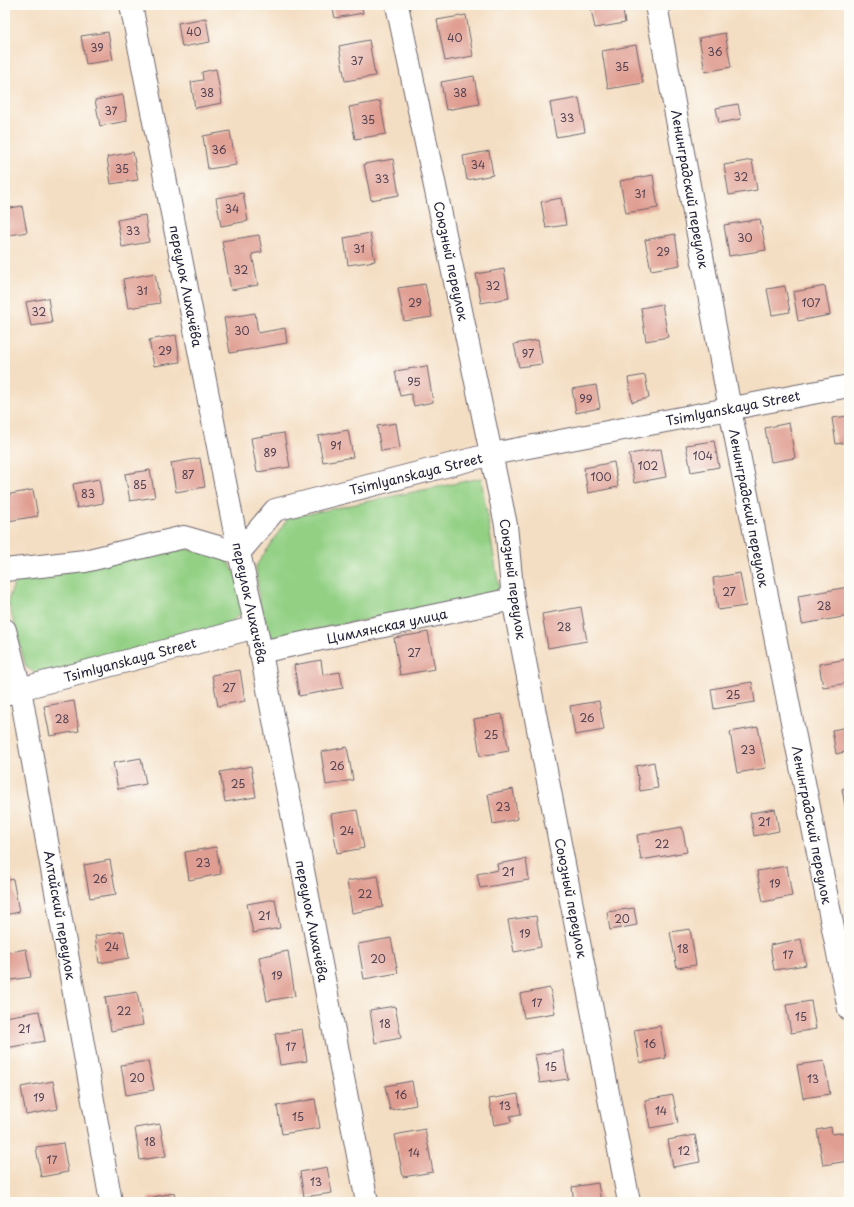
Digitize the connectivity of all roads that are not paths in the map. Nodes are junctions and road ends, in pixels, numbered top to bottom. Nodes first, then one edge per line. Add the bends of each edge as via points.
1 (131, 5) edge
2 (397, 5) edge
3 (656, 5) edge
4 (849, 386) edge
5 (730, 409) junction
6 (492, 454) junction
7 (239, 553) junction
8 (5, 570) edge
9 (513, 599) junction
10 (256, 627) junction
11 (5, 630) edge
12 (260, 652) junction
13 (12, 691) edge
14 (849, 1009) edge
15 (111, 1202) edge
16 (367, 1202) edge
17 (629, 1202) edge

1 - 7 street, переулок Лихачёва
2 - 6 street, Союзный переулок
3 - 5 street, Ленинградский переулок
4 - 5 street, Tsimlyanskaya Street
5 - 6 street, Tsimlyanskaya Street
5 - 14 street, Ленинградский переулок
6 - 7 street, Tsimlyanskaya Street via 275,510
6 - 9 street, Союзный переулок via 506,525
7 - 8 street via 184,537 86,561
7 - 10 street, переулок Лихачёва
9 - 12 street, Цимлянская улица
9 - 17 street, Союзный переулок
10 - 12 street, переулок Лихачёва
10 - 13 street, Tsimlyanskaya Street
11 - 13 street, Алтайский переулок
12 - 16 street, переулок Лихачёва
13 - 15 street, Алтайский переулок

